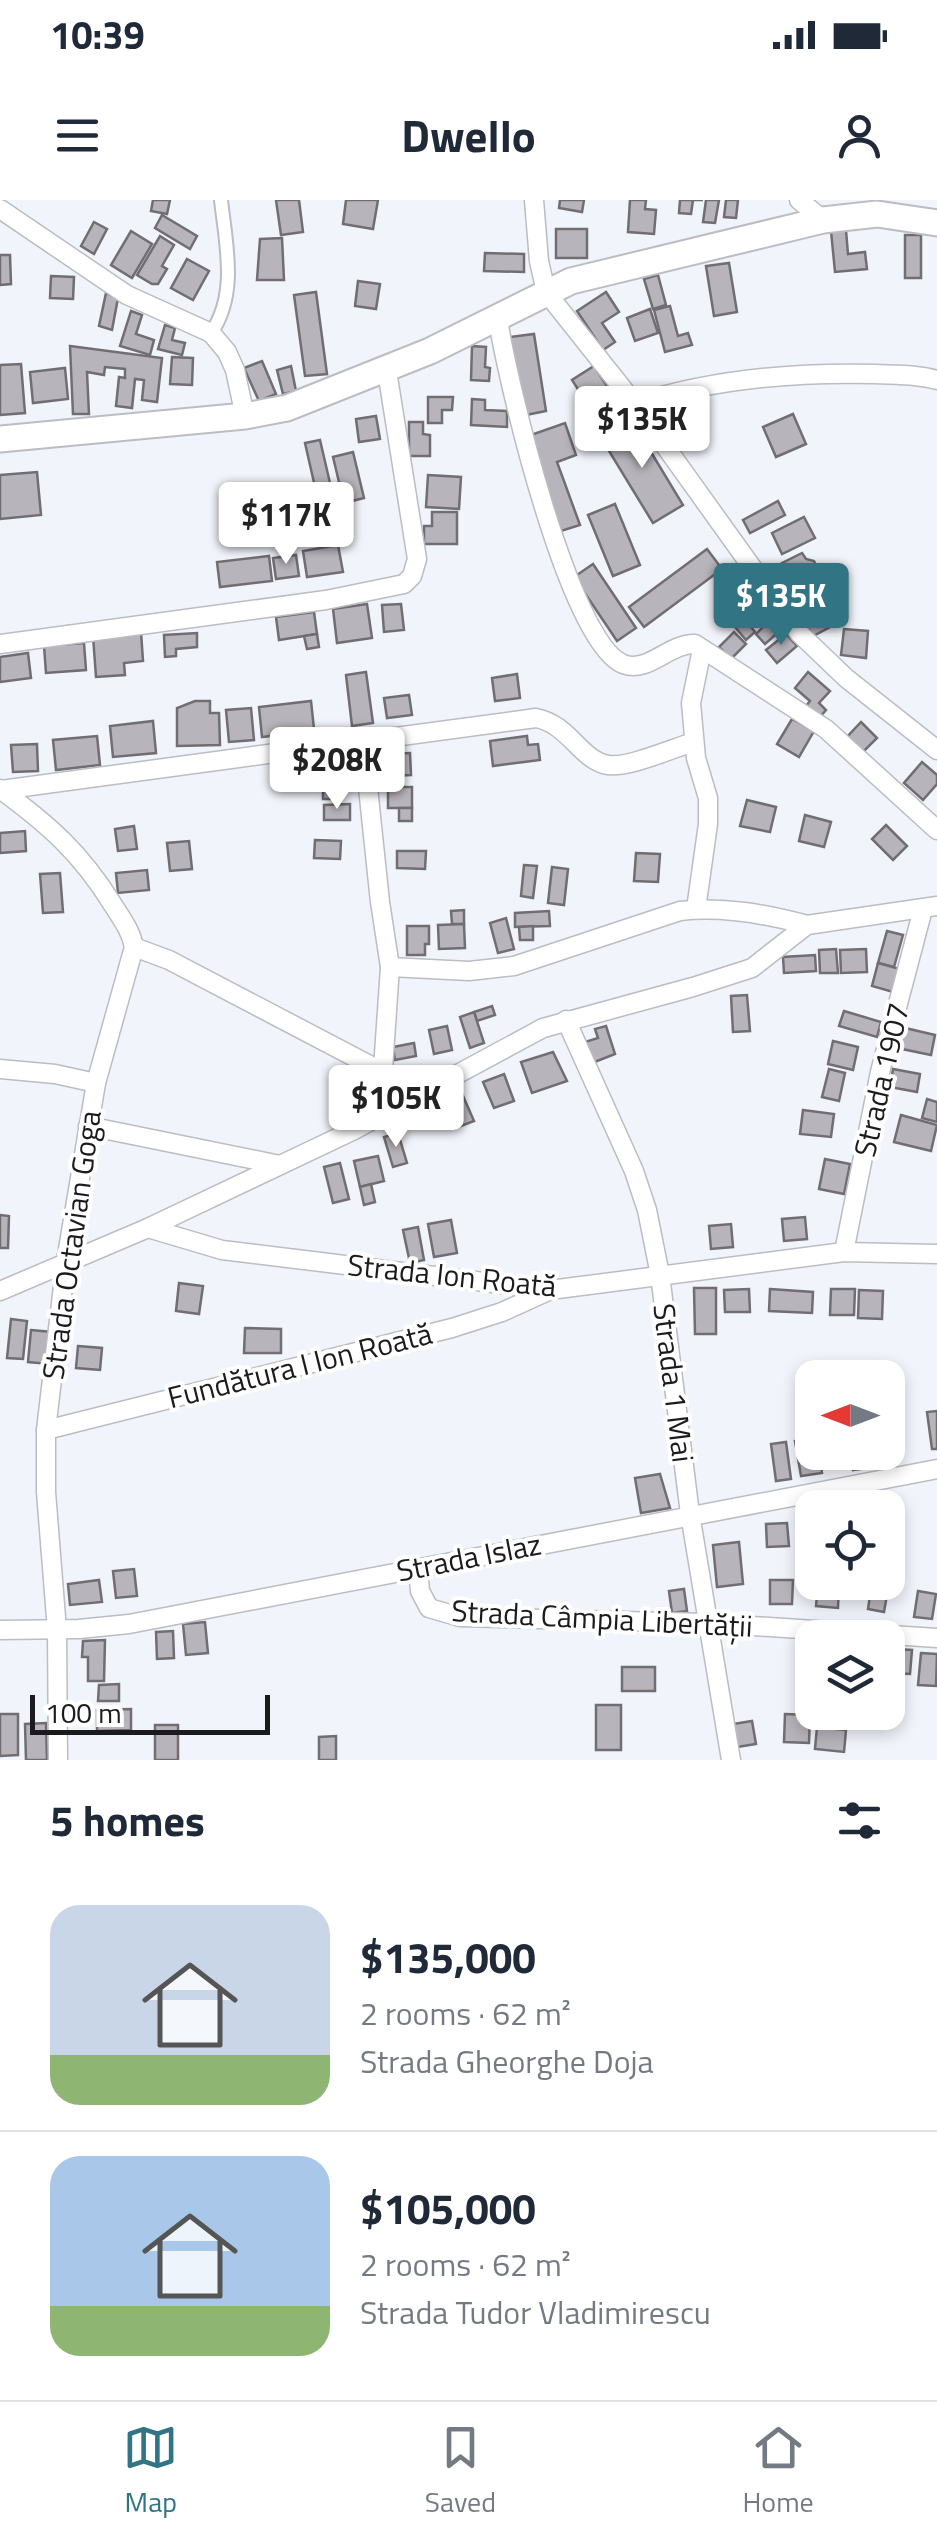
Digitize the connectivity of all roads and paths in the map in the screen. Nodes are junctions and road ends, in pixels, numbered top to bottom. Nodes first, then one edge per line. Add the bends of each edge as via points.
1 (221, 200) edge
2 (534, 200) edge
3 (799, 200) edge
4 (878, 207) edge
5 (0, 210) edge
6 (823, 220) junction
7 (937, 223) edge
8 (546, 292) junction
9 (498, 320) junction
10 (211, 332) junction
11 (386, 371) junction
12 (937, 380) edge
13 (635, 404) junction
14 (245, 416) junction
15 (0, 439) edge
16 (0, 644) edge
17 (702, 649) junction
18 (364, 740) junction
19 (694, 742) junction
20 (937, 750) edge
21 (1, 790) edge
22 (937, 830) edge
23 (930, 908) edge
24 (696, 909) junction
25 (807, 925) junction
26 (134, 947) junction
27 (390, 967) junction
28 (566, 1020) junction
29 (0, 1068) edge
30 (382, 1069) junction
31 (96, 1082) junction
32 (421, 1092) junction
33 (88, 1126) junction
34 (280, 1165) junction
35 (148, 1228) junction
36 (844, 1252) junction
37 (937, 1254) edge
38 (66, 1260) junction
39 (660, 1275) junction
40 (0, 1290) edge
41 (550, 1290) junction
42 (46, 1430) junction
43 (937, 1468) edge
44 (690, 1514) junction
45 (418, 1569) junction
46 (708, 1623) junction
47 (0, 1630) edge
48 (57, 1630) junction
49 (937, 1638) edge
50 (58, 1760) edge
51 (731, 1760) edge

1 - 10 street via 227,298
2 - 8 street
3 - 6 street
4 - 6 main road
4 - 7 main road
5 - 10 street via 127,295
6 - 8 main road
8 - 9 main road
8 - 13 street
9 - 11 main road
9 - 17 street via 535,482 600,641 626,666 647,664 684,644
10 - 14 street via 227,352
11 - 14 main road via 287,408
11 - 16 street via 416,559 404,584
12 - 13 street via 787,376
13 - 20 street via 799,633
14 - 15 main road
17 - 19 street via 691,703
17 - 22 street via 826,730
18 - 19 street via 536,718 551,720 606,765
18 - 21 street
18 - 27 street
19 - 24 street via 708,798
21 - 26 street via 78,854
23 - 25 street
23 - 36 street, Strada 1907 via 880,1072
24 - 25 street
24 - 27 street via 514,966
25 - 28 street via 752,968
26 - 30 street
26 - 31 street, Strada Octavian Goga
27 - 30 street
28 - 32 street
28 - 39 street, Strada 1 Mai via 634,1171
29 - 31 street
30 - 32 street
31 - 33 street, Strada Octavian Goga
32 - 34 street
33 - 34 street
33 - 38 street, Strada Octavian Goga
34 - 35 street
35 - 38 street
35 - 41 street, Strada Ion Roată via 222,1250
36 - 37 street, Strada Ion Roată
36 - 39 street, Strada Ion Roată
38 - 40 street
38 - 42 street, Strada Octavian Goga
39 - 41 street, Strada Ion Roată
39 - 44 street, Strada 1 Mai
41 - 42 street, Fundătura I Ion Roată via 452,1328
42 - 48 street, Strada Octavian Goga
43 - 44 street, Strada Islaz
44 - 45 street, Strada Islaz
44 - 46 street, Strada 1 Mai
45 - 46 street, Strada Câmpia Libertății via 429,1608 460,1617
45 - 48 street, Strada Islaz via 130,1624
46 - 49 street, Strada Câmpia Libertății
46 - 51 street, Strada 1 Mai
47 - 48 street, Strada Islaz
48 - 50 street, Strada Octavian Goga

